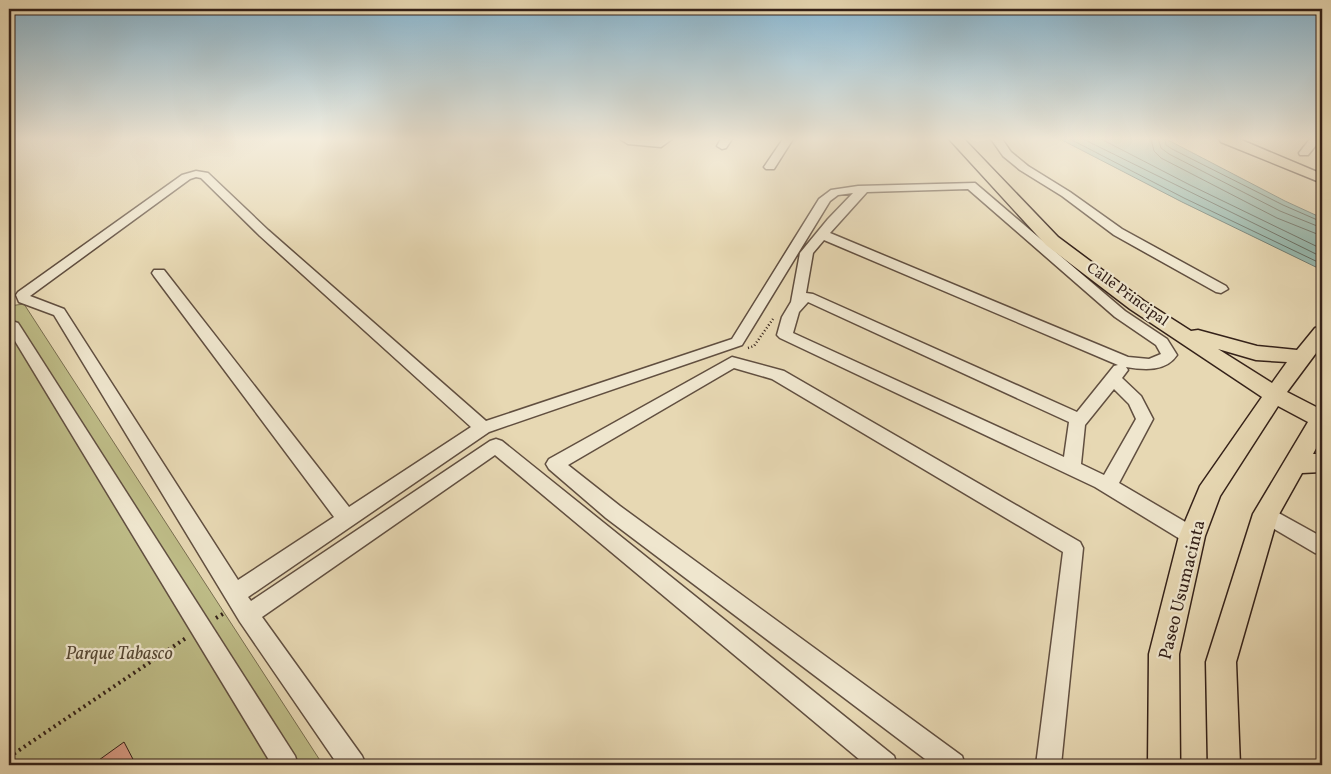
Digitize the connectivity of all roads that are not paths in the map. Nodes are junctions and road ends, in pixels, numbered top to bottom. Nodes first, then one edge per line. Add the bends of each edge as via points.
1 (192, 175) edge
2 (204, 175) edge
3 (990, 175) edge
4 (1036, 175) edge
5 (1310, 175) edge
6 (1322, 181) edge
7 (864, 189) junction
8 (822, 234) junction
9 (159, 273) dead end
10 (1221, 290) dead end
11 (797, 301) junction
12 (9, 325) edge
13 (1174, 329) junction
14 (1322, 332) edge
15 (1302, 357) junction
16 (1125, 362) junction
17 (1114, 379) junction
18 (1275, 395) junction
19 (1080, 420) junction
20 (1322, 420) edge
21 (483, 428) junction
22 (1322, 463) edge
23 (1295, 464) junction
24 (1072, 468) junction
25 (1108, 485) junction
26 (613, 512) junction
27 (1266, 514) junction
28 (347, 519) junction
29 (594, 528) junction
30 (1192, 536) junction
31 (1322, 547) edge
32 (235, 594) junction
33 (248, 615) junction
34 (286, 765) edge
35 (353, 765) edge
36 (885, 765) edge
37 (953, 765) edge
38 (1049, 765) edge
39 (1164, 765) edge
40 (1224, 765) edge

1 - 32 street via 23,295 24,299 59,312
2 - 21 street
3 - 13 main road, Calle Principal via 1052,240
4 - 10 lane via 1118,232
5 - 6 main road
7 - 8 street
7 - 16 street via 971,185 1120,314 1162,342 1170,355 1162,362 1146,365
7 - 21 street via 835,192 825,199 737,342
8 - 11 street via 807,253
8 - 16 street
9 - 28 street
11 - 19 street via 808,297
11 - 24 street via 788,318 785,334
12 - 34 street via 13,326
13 - 15 main road via 1256,353
13 - 18 main road, Calle Principal
14 - 15 main road, Paseo Usumacinta
15 - 18 main road, Paseo Usumacinta
16 - 17 street
17 - 19 street
17 - 25 street via 1135,400 1145,419
18 - 20 main road, Calle Principal
18 - 30 main road, Paseo Usumacinta via 1209,493
19 - 24 street
20 - 23 main road
21 - 28 street
22 - 23 main road
23 - 27 main road
24 - 25 street
25 - 30 street
26 - 29 street
26 - 37 street
26 - 38 street via 555,464 732,362 778,375 1073,548
27 - 31 street
27 - 40 main road via 1221,662
28 - 32 street
29 - 33 street via 496,446
29 - 36 street
30 - 39 main road, Paseo Usumacinta via 1164,654
32 - 33 street
33 - 35 street

